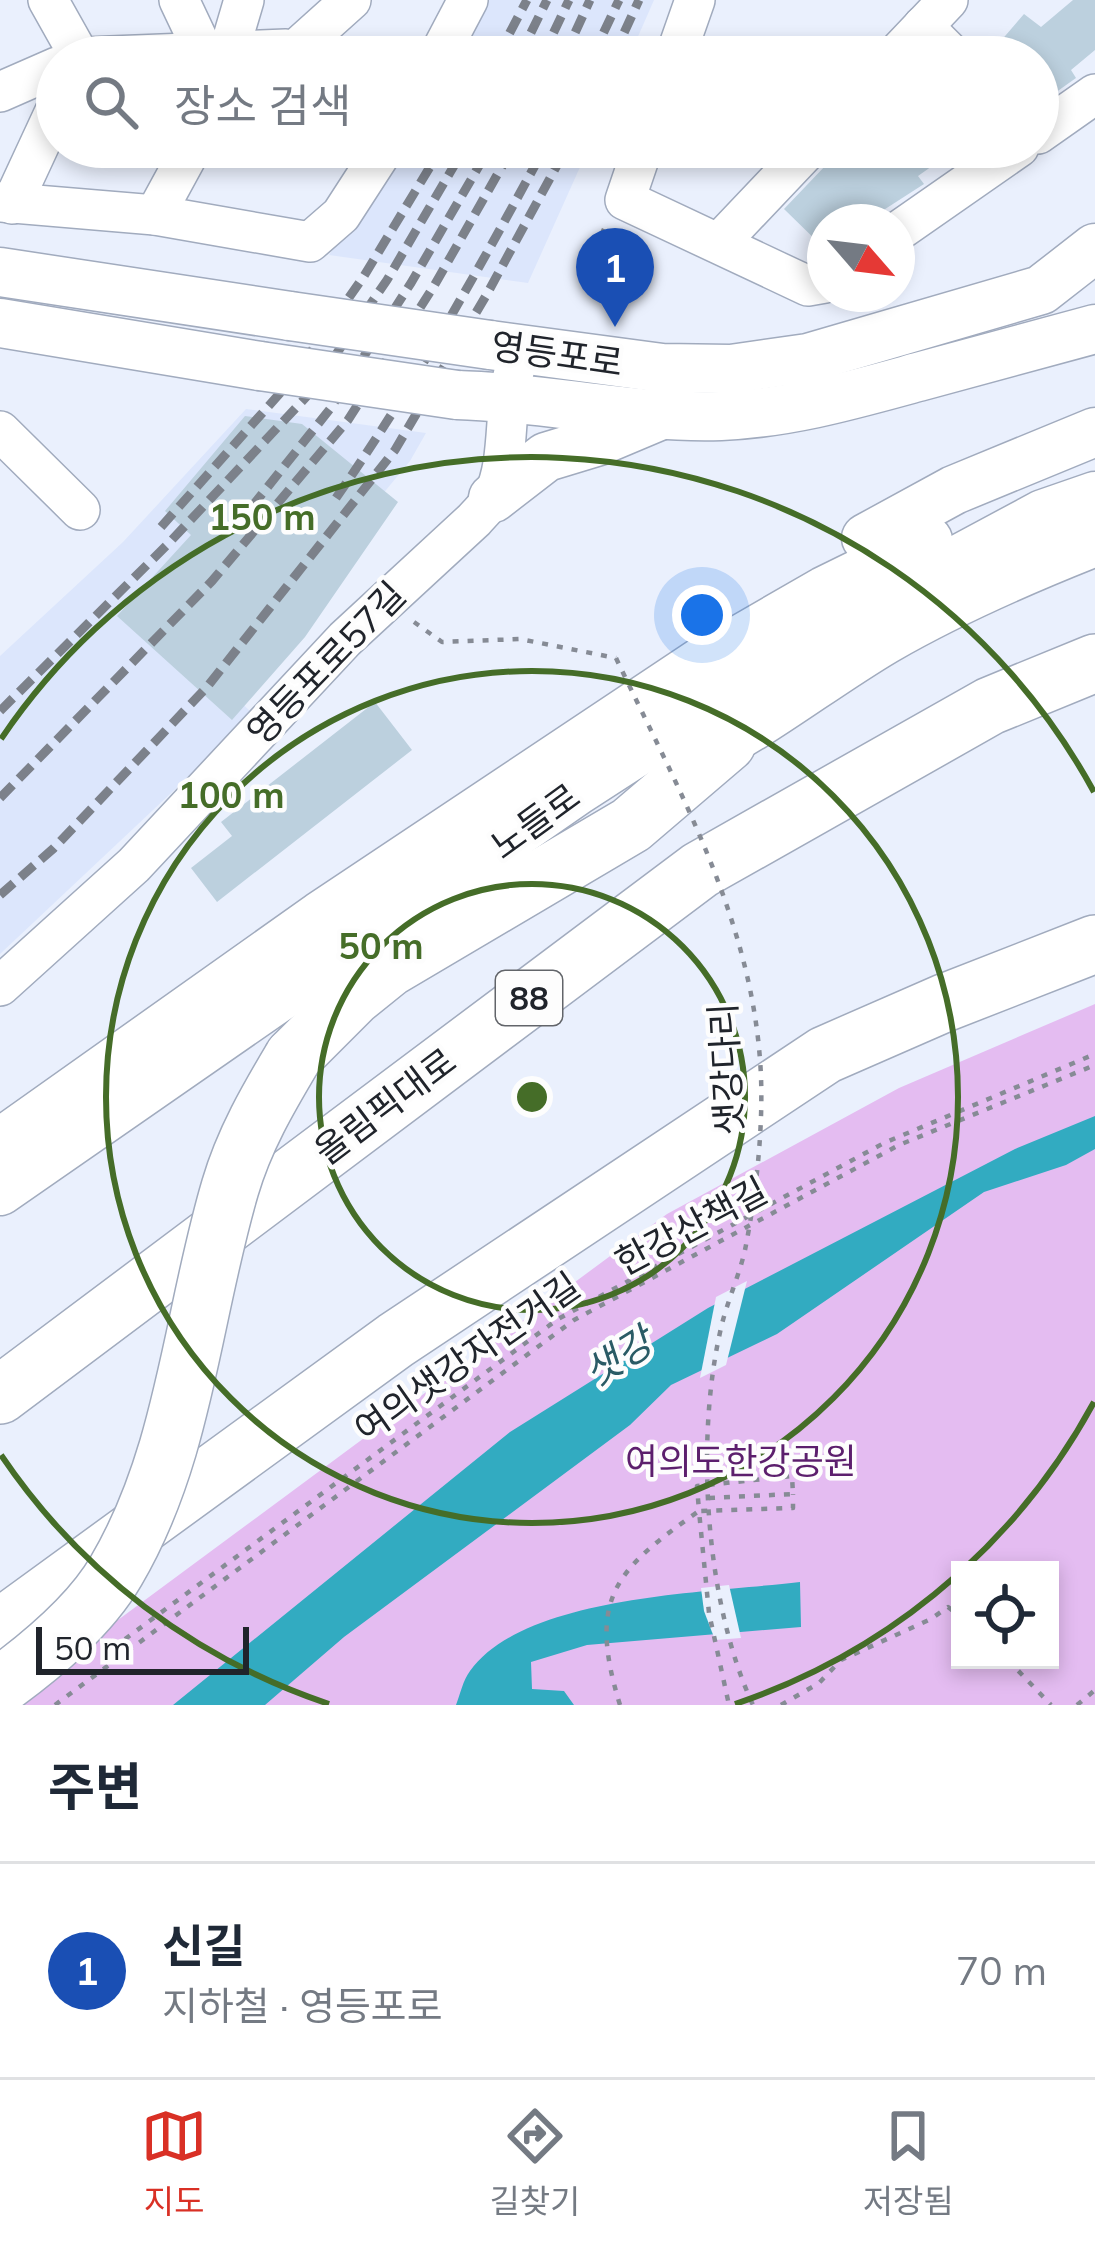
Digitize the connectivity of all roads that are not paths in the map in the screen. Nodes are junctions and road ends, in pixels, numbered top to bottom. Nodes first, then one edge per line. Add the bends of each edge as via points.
1 (48, 0) edge
2 (179, 0) edge
3 (244, 0) edge
4 (351, 0) edge
5 (468, 0) edge
6 (694, 0) edge
7 (936, 13) edge
8 (69, 36) edge
9 (202, 36) edge
10 (223, 36) edge
11 (315, 36) edge
12 (449, 36) edge
13 (682, 36) edge
14 (914, 36) edge
15 (36, 77) edge
16 (0, 92) edge
17 (1095, 94) edge
18 (1059, 119) edge
19 (36, 147) edge
20 (180, 168) edge
21 (371, 168) edge
22 (636, 168) edge
23 (790, 168) edge
24 (989, 168) edge
25 (6, 203) edge
26 (155, 214) junction
27 (915, 219) edge
28 (719, 243) junction
29 (1095, 248) edge
30 (0, 272) edge
31 (807, 286) edge
32 (1041, 290) junction
33 (0, 323) edge
34 (1095, 329) edge
35 (506, 346) junction
36 (910, 380) junction
37 (508, 396) junction
38 (664, 414) junction
39 (0, 431) edge
40 (1095, 432) edge
41 (1095, 461) edge
42 (1095, 496) edge
43 (493, 497) junction
44 (80, 510) dead end
45 (1095, 542) edge
46 (1095, 663) edge
47 (727, 743) junction
48 (480, 860) junction
49 (320, 916) junction
50 (1095, 944) edge
51 (0, 986) edge
52 (5, 1137) edge
53 (0, 1191) edge
54 (0, 1395) edge
55 (0, 1628) edge
56 (0, 1686) edge

1 - 8 street
2 - 9 street
3 - 10 street
4 - 11 street
5 - 12 street
6 - 13 street
7 - 14 street
15 - 16 street
17 - 18 street
19 - 25 street
20 - 26 street
21 - 26 street via 341,215 310,242
22 - 28 street via 625,200
23 - 28 street
24 - 27 street
25 - 26 street
28 - 31 street
29 - 32 main road, 영등포로
30 - 35 main road, 영등포로, bridge
32 - 35 main road, 영등포로 via 808,358 731,369 662,368
32 - 36 main road
33 - 37 main road, 영등포로, bridge via 457,395
34 - 36 main road, 영등포로
35 - 37 street
36 - 38 main road, 영등포로 via 781,412
37 - 38 main road, 영등포로
37 - 43 street
38 - 43 main road via 546,457
39 - 44 street
40 - 49 main road via 954,490 797,576 590,709
41 - 49 main road, 노들로 via 824,591 701,662
42 - 48 main road, 노들로 via 1043,514 853,616
43 - 51 street, 영등포로57길 via 345,639 134,865
45 - 47 main road via 886,640
46 - 54 highway, 올림픽대로 / 88 via 990,706 700,870
47 - 48 main road
47 - 56 highway, bridge via 632,825 389,968 293,1057 254,1123 230,1188 156,1492 115,1575
48 - 53 main road, 노들로
49 - 52 main road, 노들로
50 - 55 highway via 825,1055 396,1340

